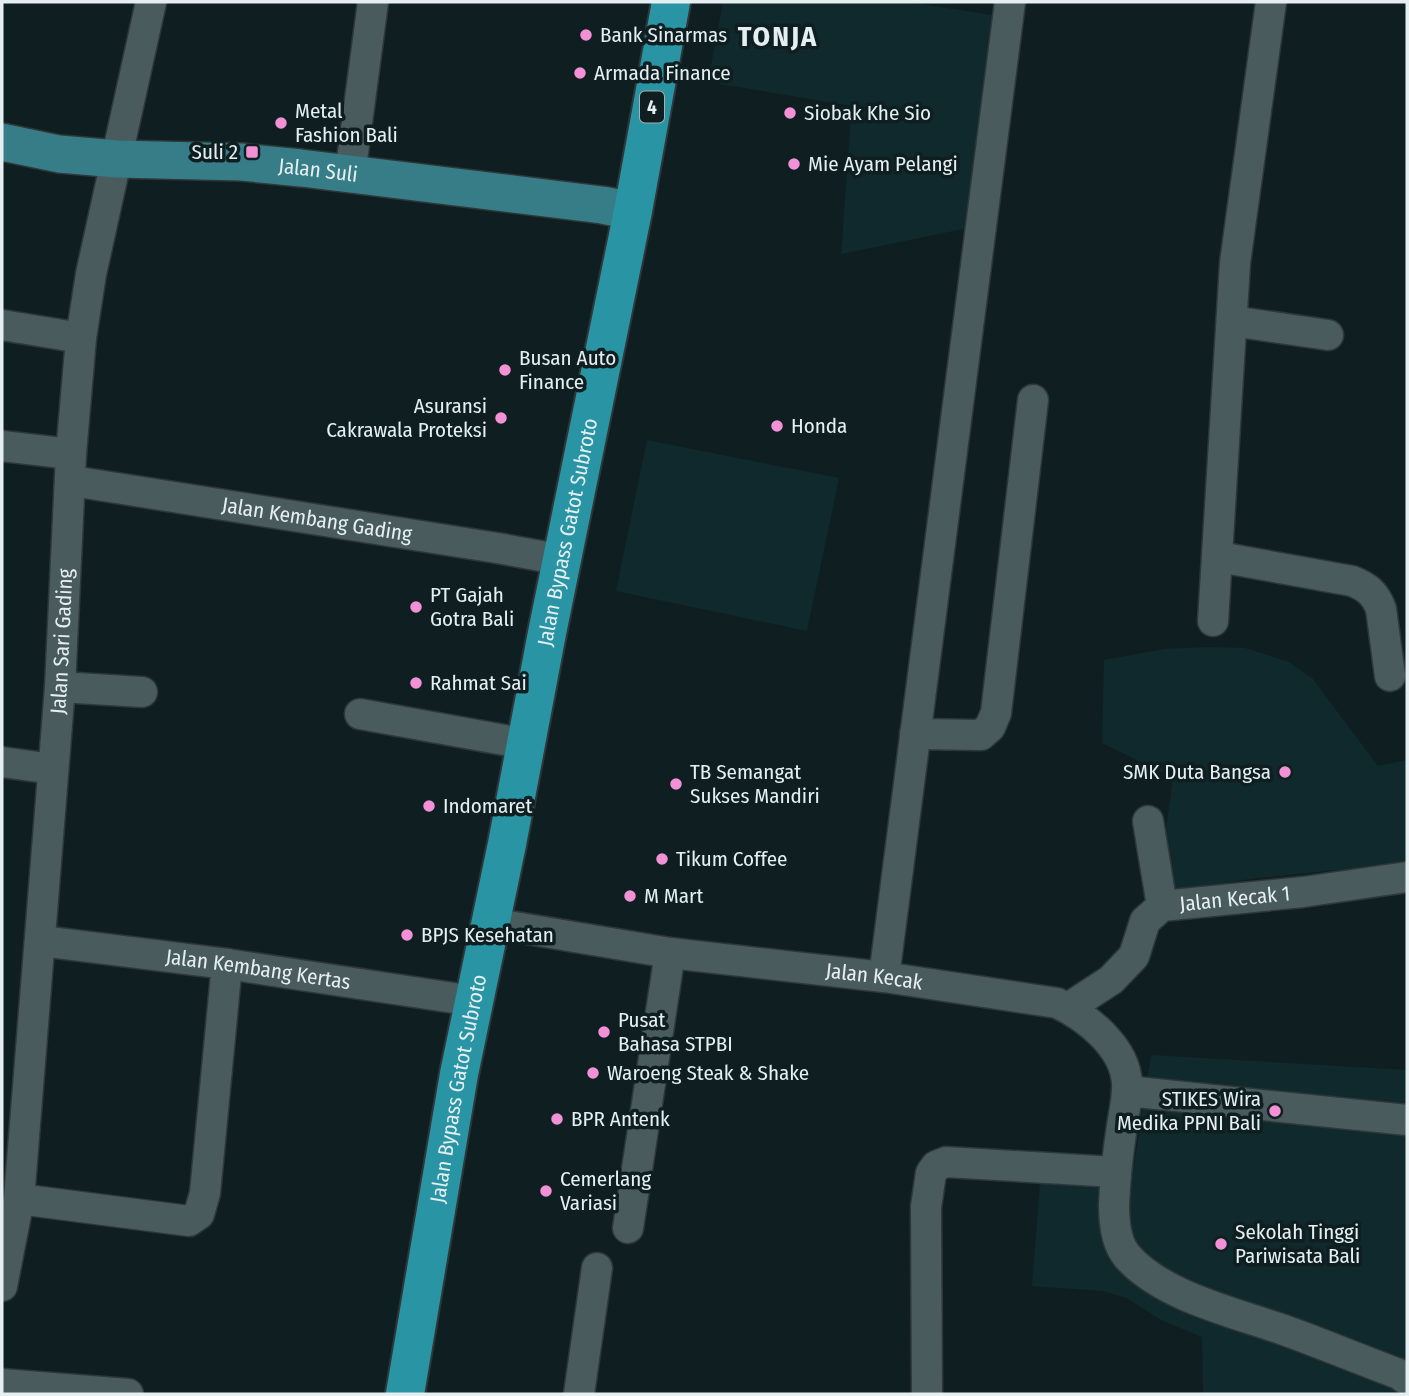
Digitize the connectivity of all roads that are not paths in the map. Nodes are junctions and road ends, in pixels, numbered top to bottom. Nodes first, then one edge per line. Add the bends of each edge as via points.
1 (151, 2) edge
2 (373, 2) edge
3 (671, 2) edge
4 (1010, 2) edge
5 (1271, 2) edge
6 (2, 142) edge
7 (117, 159) junction
8 (350, 175) junction
9 (617, 208) junction
10 (1232, 321) junction
11 (2, 325) edge
12 (1328, 335) dead end
13 (81, 338) junction
14 (1033, 400) dead end
15 (2, 446) edge
16 (71, 467) junction
17 (1219, 556) junction
18 (563, 560) junction
19 (1213, 621) dead end
20 (1390, 676) dead end
21 (60, 687) junction
22 (142, 692) dead end
23 (360, 715) dead end
24 (915, 734) junction
25 (526, 744) junction
26 (2, 762) edge
27 (53, 769) junction
28 (1148, 821) dead end
29 (1407, 877) edge
30 (1162, 906) junction
31 (491, 923) junction
32 (41, 941) junction
33 (670, 953) junction
34 (227, 964) junction
35 (884, 977) junction
36 (457, 999) junction
37 (1068, 1008) junction
38 (1127, 1091) junction
39 (1407, 1120) edge
40 (13, 1141) edge
41 (1115, 1172) junction
42 (19, 1199) junction
43 (628, 1228) dead end
44 (597, 1268) dead end
45 (2, 1286) edge
46 (1407, 1380) edge
47 (2, 1384) edge
48 (128, 1394) edge
49 (405, 1394) edge
50 (579, 1394) edge
51 (927, 1394) edge

1 - 7 street, Jalan Sari Gading
2 - 8 street
3 - 9 highway, Jalan Bypass Gatot Subroto / 4
4 - 24 street
5 - 10 street via 1235,263
6 - 7 main road, Jalan Suli via 59,154
7 - 8 main road, Jalan Suli via 241,162
7 - 13 street, Jalan Sari Gading
8 - 9 main road, Jalan Suli
9 - 18 highway, Jalan Bypass Gatot Subroto / 4
10 - 12 street
10 - 17 street
11 - 13 street
13 - 16 street, Jalan Sari Gading
14 - 24 street via 996,713 982,734
15 - 16 street, Jalan Kembang Gading
16 - 18 street, Jalan Kembang Gading
16 - 21 street, Jalan Sari Gading
17 - 19 street
17 - 20 street via 1368,587 1381,609
18 - 25 highway, Jalan Bypass Gatot Subroto / 4
21 - 22 street
21 - 27 street, Jalan Sari Gading
23 - 25 street
24 - 35 street
25 - 31 highway, Jalan Bypass Gatot Subroto / 4
26 - 27 street
27 - 32 street, Jalan Sari Gading
28 - 30 street
29 - 30 street, Jalan Kecak 1
30 - 37 street, Jalan Kecak 1 via 1145,921 1134,956 1111,980
31 - 33 street, Jalan Kecak
31 - 36 highway, Jalan Bypass Gatot Subroto / 4
32 - 34 street, Jalan Kembang Kertas
32 - 40 street, Jalan Sari Gading
33 - 35 street, Jalan Kecak
33 - 43 street
34 - 36 street, Jalan Kembang Kertas
34 - 42 street via 205,1194 199,1214 189,1221
35 - 37 street, Jalan Kecak
36 - 49 highway, Jalan Bypass Gatot Subroto / 4 via 459,1074
37 - 38 street, Jalan Kecak via 1094,1027 1121,1059
38 - 39 street
38 - 41 street, Jalan Kecak
40 - 42 street, Jalan Sari Gading
41 - 46 street, Jalan Kecak via 1114,1219 1119,1243 1145,1273 1195,1300
41 - 51 street via 946,1162 936,1166 926,1208
42 - 45 street, Jalan Sari Gading
44 - 50 street
47 - 48 street

